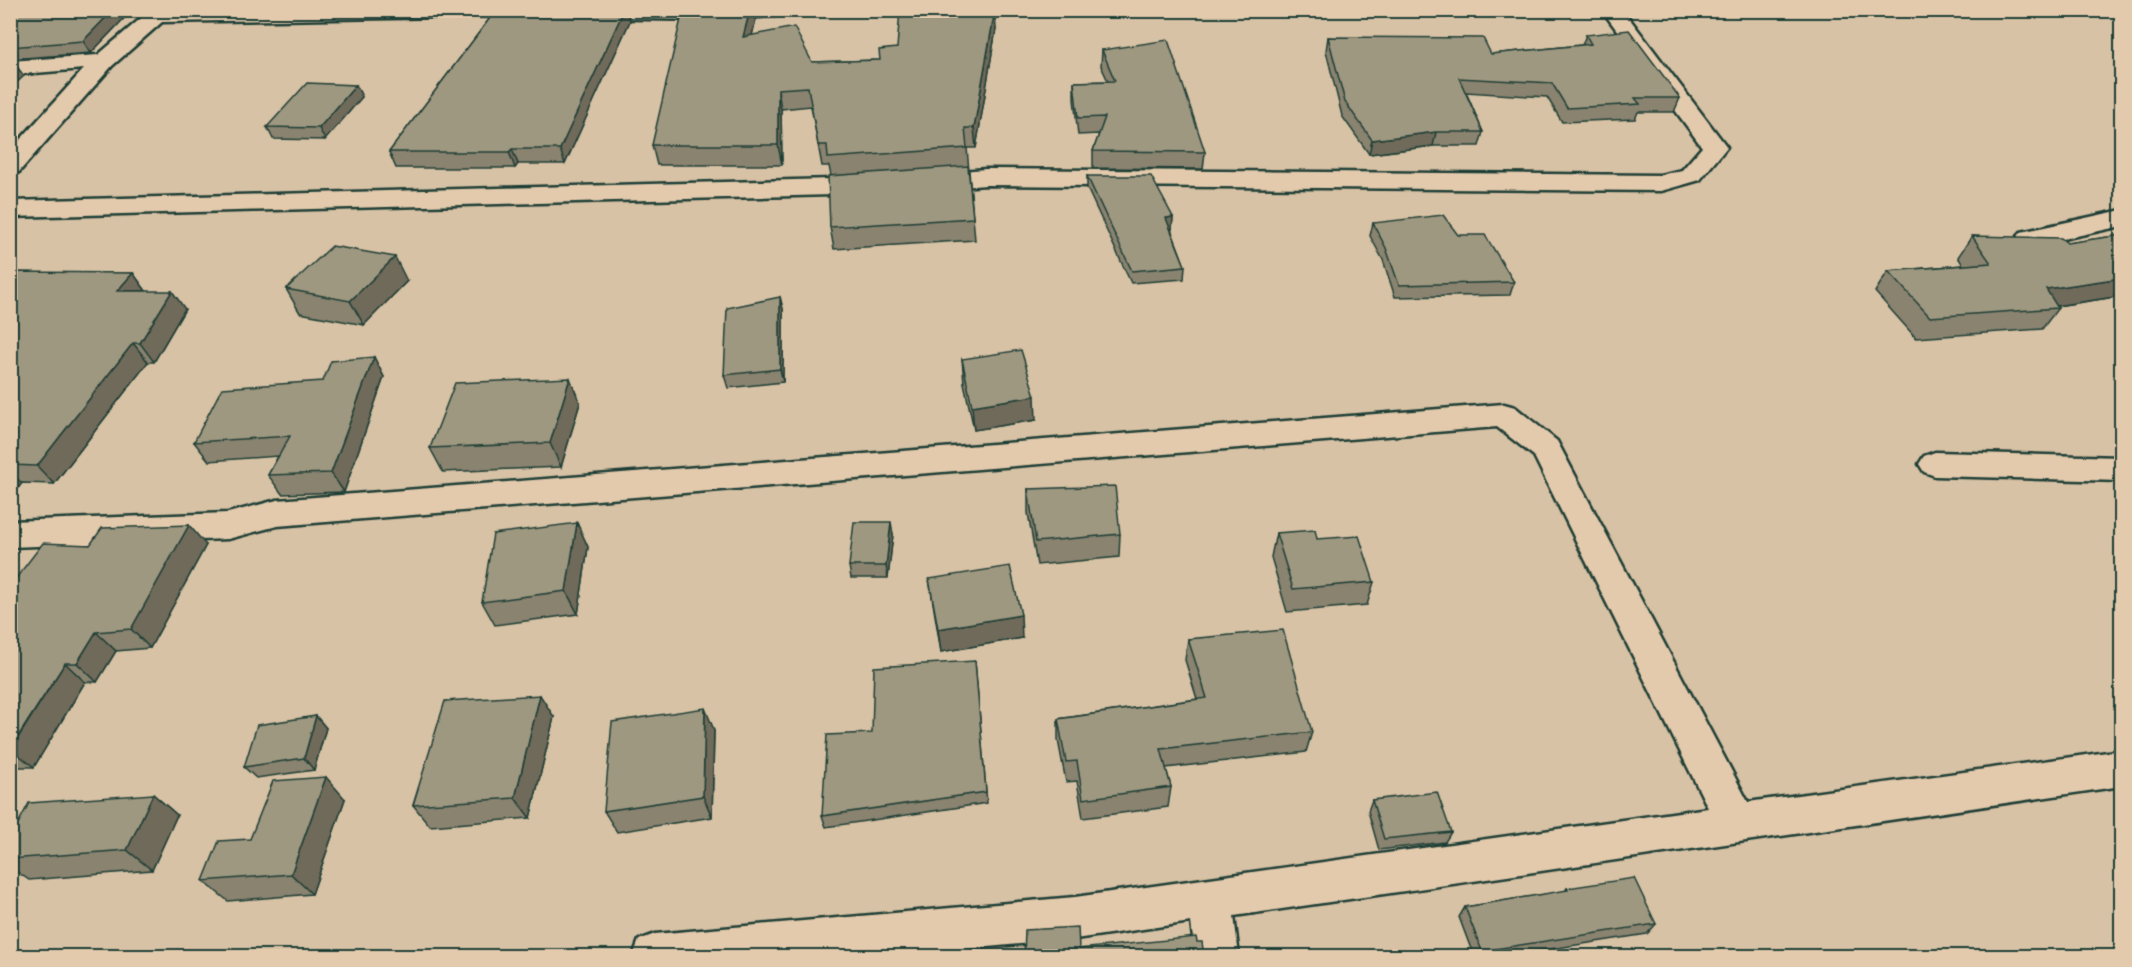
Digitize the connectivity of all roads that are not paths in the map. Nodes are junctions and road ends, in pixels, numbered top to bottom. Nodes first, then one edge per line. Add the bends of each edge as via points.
1 (508, 10) edge
2 (774, 10) edge
3 (1612, 10) edge
4 (564, 11) edge
5 (156, 13) edge
6 (104, 61) junction
7 (10, 68) edge
8 (10, 167) edge
9 (10, 209) edge
10 (2121, 218) edge
11 (2031, 238) edge
12 (1935, 464) dead end
13 (2121, 469) edge
14 (10, 534) edge
15 (2121, 768) edge
16 (1737, 823) junction
17 (1210, 898) junction
18 (655, 957) edge
19 (1217, 957) edge

1 - 5 street
2 - 4 street via 706,14
3 - 9 street via 1715,147 1691,175 1661,183 986,177 842,188
5 - 6 street
6 - 7 street
6 - 8 street
10 - 11 street
12 - 13 street
14 - 16 street via 228,526 277,513 1504,415 1546,449
15 - 16 street
16 - 17 street
17 - 18 street via 1075,918
17 - 19 street

